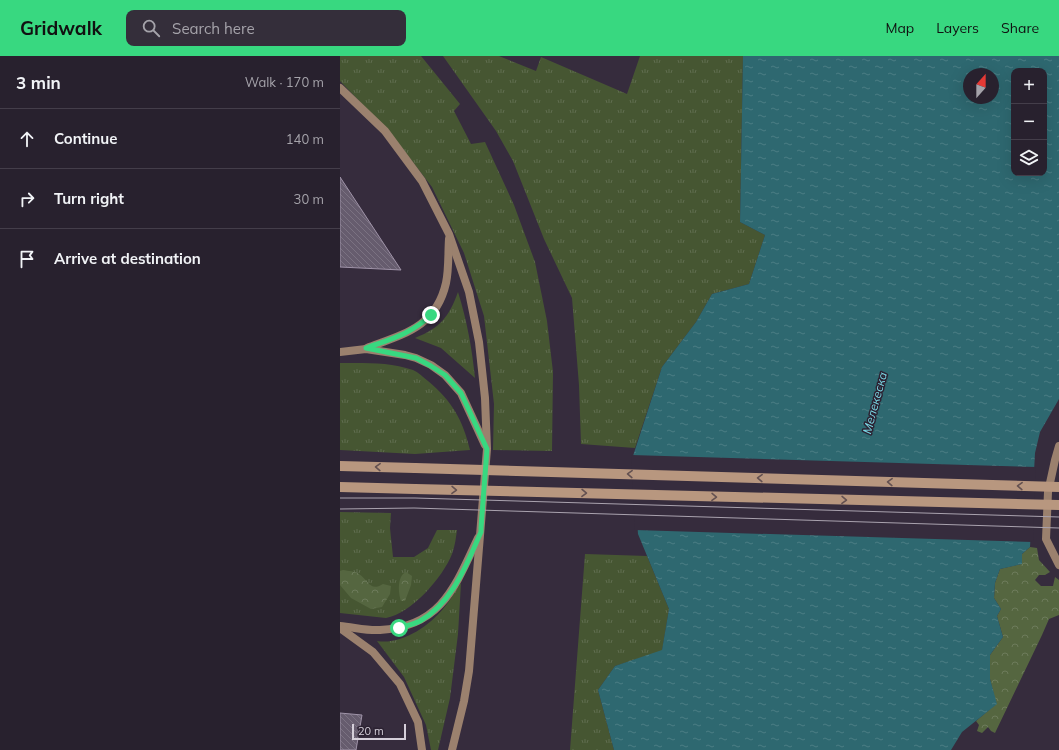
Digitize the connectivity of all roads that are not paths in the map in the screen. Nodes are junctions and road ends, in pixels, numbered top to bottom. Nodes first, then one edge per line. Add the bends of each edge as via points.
1 (340, 88) edge
2 (449, 234) junction
3 (366, 348) junction
4 (340, 352) edge
5 (1059, 446) edge
6 (487, 449) junction
7 (340, 466) edge
8 (340, 487) edge
9 (1059, 487) edge
10 (1059, 505) edge
11 (481, 532) junction
12 (1059, 565) edge
13 (340, 627) edge
14 (422, 750) edge
15 (452, 750) edge

1 - 2 street via 385,131 422,181
2 - 3 street via 446,282 431,315 407,333
2 - 6 street via 469,292 479,342
3 - 4 street
3 - 6 street via 416,358 445,375 461,393
5 - 12 street via 1048,492 1046,539
6 - 11 street
9 -> 7 main road, bridge
8 -> 10 main road, bridge
11 - 13 street via 457,583 440,606 419,621 399,628 378,630
11 - 15 street via 469,671
13 - 14 street via 373,652 400,684 418,722

